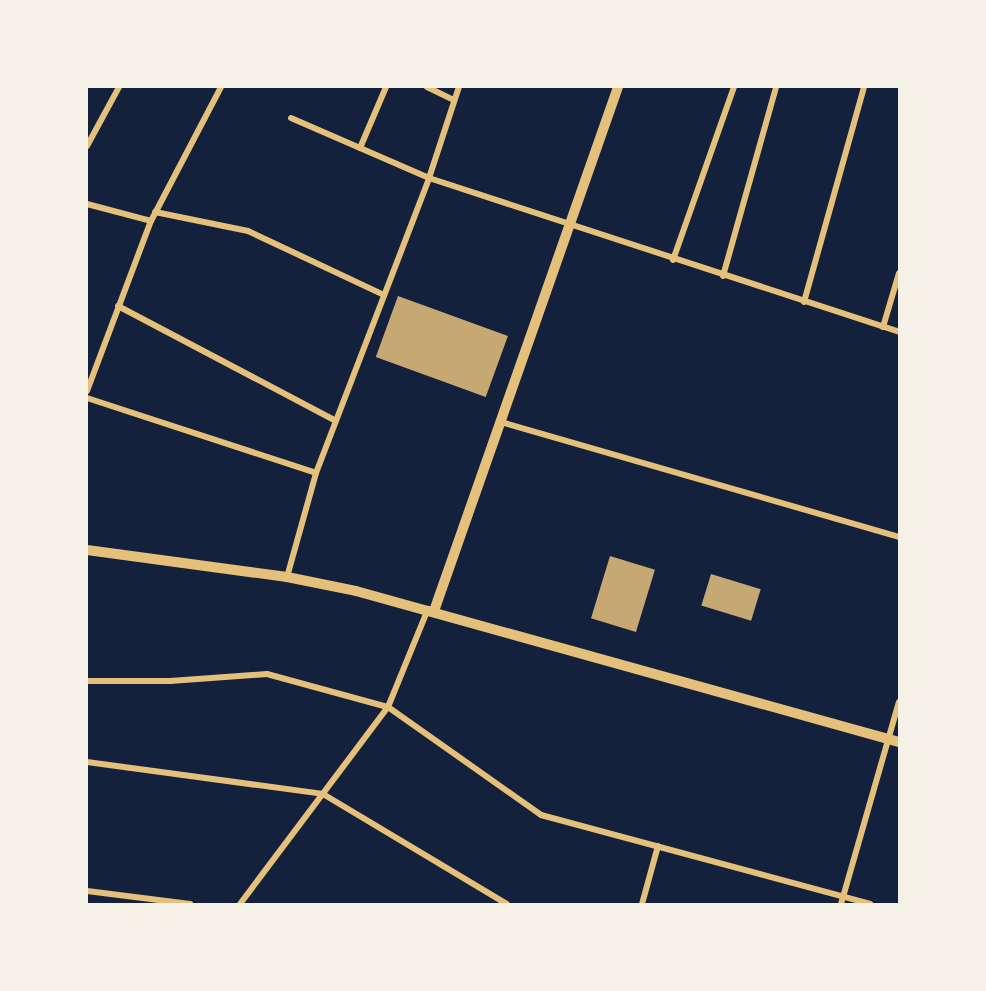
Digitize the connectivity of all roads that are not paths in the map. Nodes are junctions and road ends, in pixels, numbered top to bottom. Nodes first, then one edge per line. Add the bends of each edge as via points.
1 (119, 87) edge
2 (221, 87) edge
3 (386, 87) edge
4 (427, 87) edge
5 (459, 87) edge
6 (618, 87) edge
7 (735, 87) edge
8 (776, 87) edge
9 (864, 87) edge
10 (454, 100) junction
11 (291, 118) dead end
12 (87, 146) edge
13 (360, 148) junction
14 (429, 178) junction
15 (87, 204) edge
16 (156, 212) junction
17 (151, 220) junction
18 (569, 227) junction
19 (673, 260) junction
20 (899, 273) edge
21 (723, 276) junction
22 (384, 295) junction
23 (804, 302) junction
24 (118, 306) junction
25 (883, 327) junction
26 (899, 332) edge
27 (87, 391) edge
28 (87, 398) edge
29 (336, 421) junction
30 (501, 422) junction
31 (316, 472) junction
32 (899, 537) edge
33 (87, 550) edge
34 (287, 577) junction
35 (431, 610) junction
36 (87, 681) edge
37 (899, 702) edge
38 (388, 707) junction
39 (894, 741) edge
40 (87, 762) edge
41 (322, 794) junction
42 (658, 846) junction
43 (87, 891) edge
44 (843, 896) junction
45 (190, 904) edge
46 (240, 904) edge
47 (507, 904) edge
48 (642, 904) edge
49 (841, 904) edge
50 (870, 904) edge

1 - 12 street
2 - 16 street
3 - 13 street
4 - 10 street
5 - 10 street
6 - 18 street
7 - 19 street
8 - 21 street
9 - 23 street
10 - 14 street
11 - 13 street
13 - 14 street
14 - 18 street
14 - 22 street
15 - 17 street
16 - 17 street
16 - 22 street via 248,231
17 - 24 street
18 - 19 street
18 - 30 street
19 - 21 street
20 - 25 street
21 - 23 street
22 - 29 street
23 - 25 street
24 - 27 street
24 - 29 street
25 - 26 street
28 - 31 street
29 - 31 street
30 - 32 street
30 - 35 street
31 - 34 street
33 - 34 street
34 - 35 street
35 - 38 street
35 - 39 street
36 - 38 street via 170,681 267,674
37 - 39 street
38 - 41 street
38 - 42 street via 541,815
39 - 44 street
40 - 41 street
41 - 46 street
41 - 47 street
42 - 44 street
42 - 48 street
43 - 45 street
44 - 49 street
44 - 50 street

